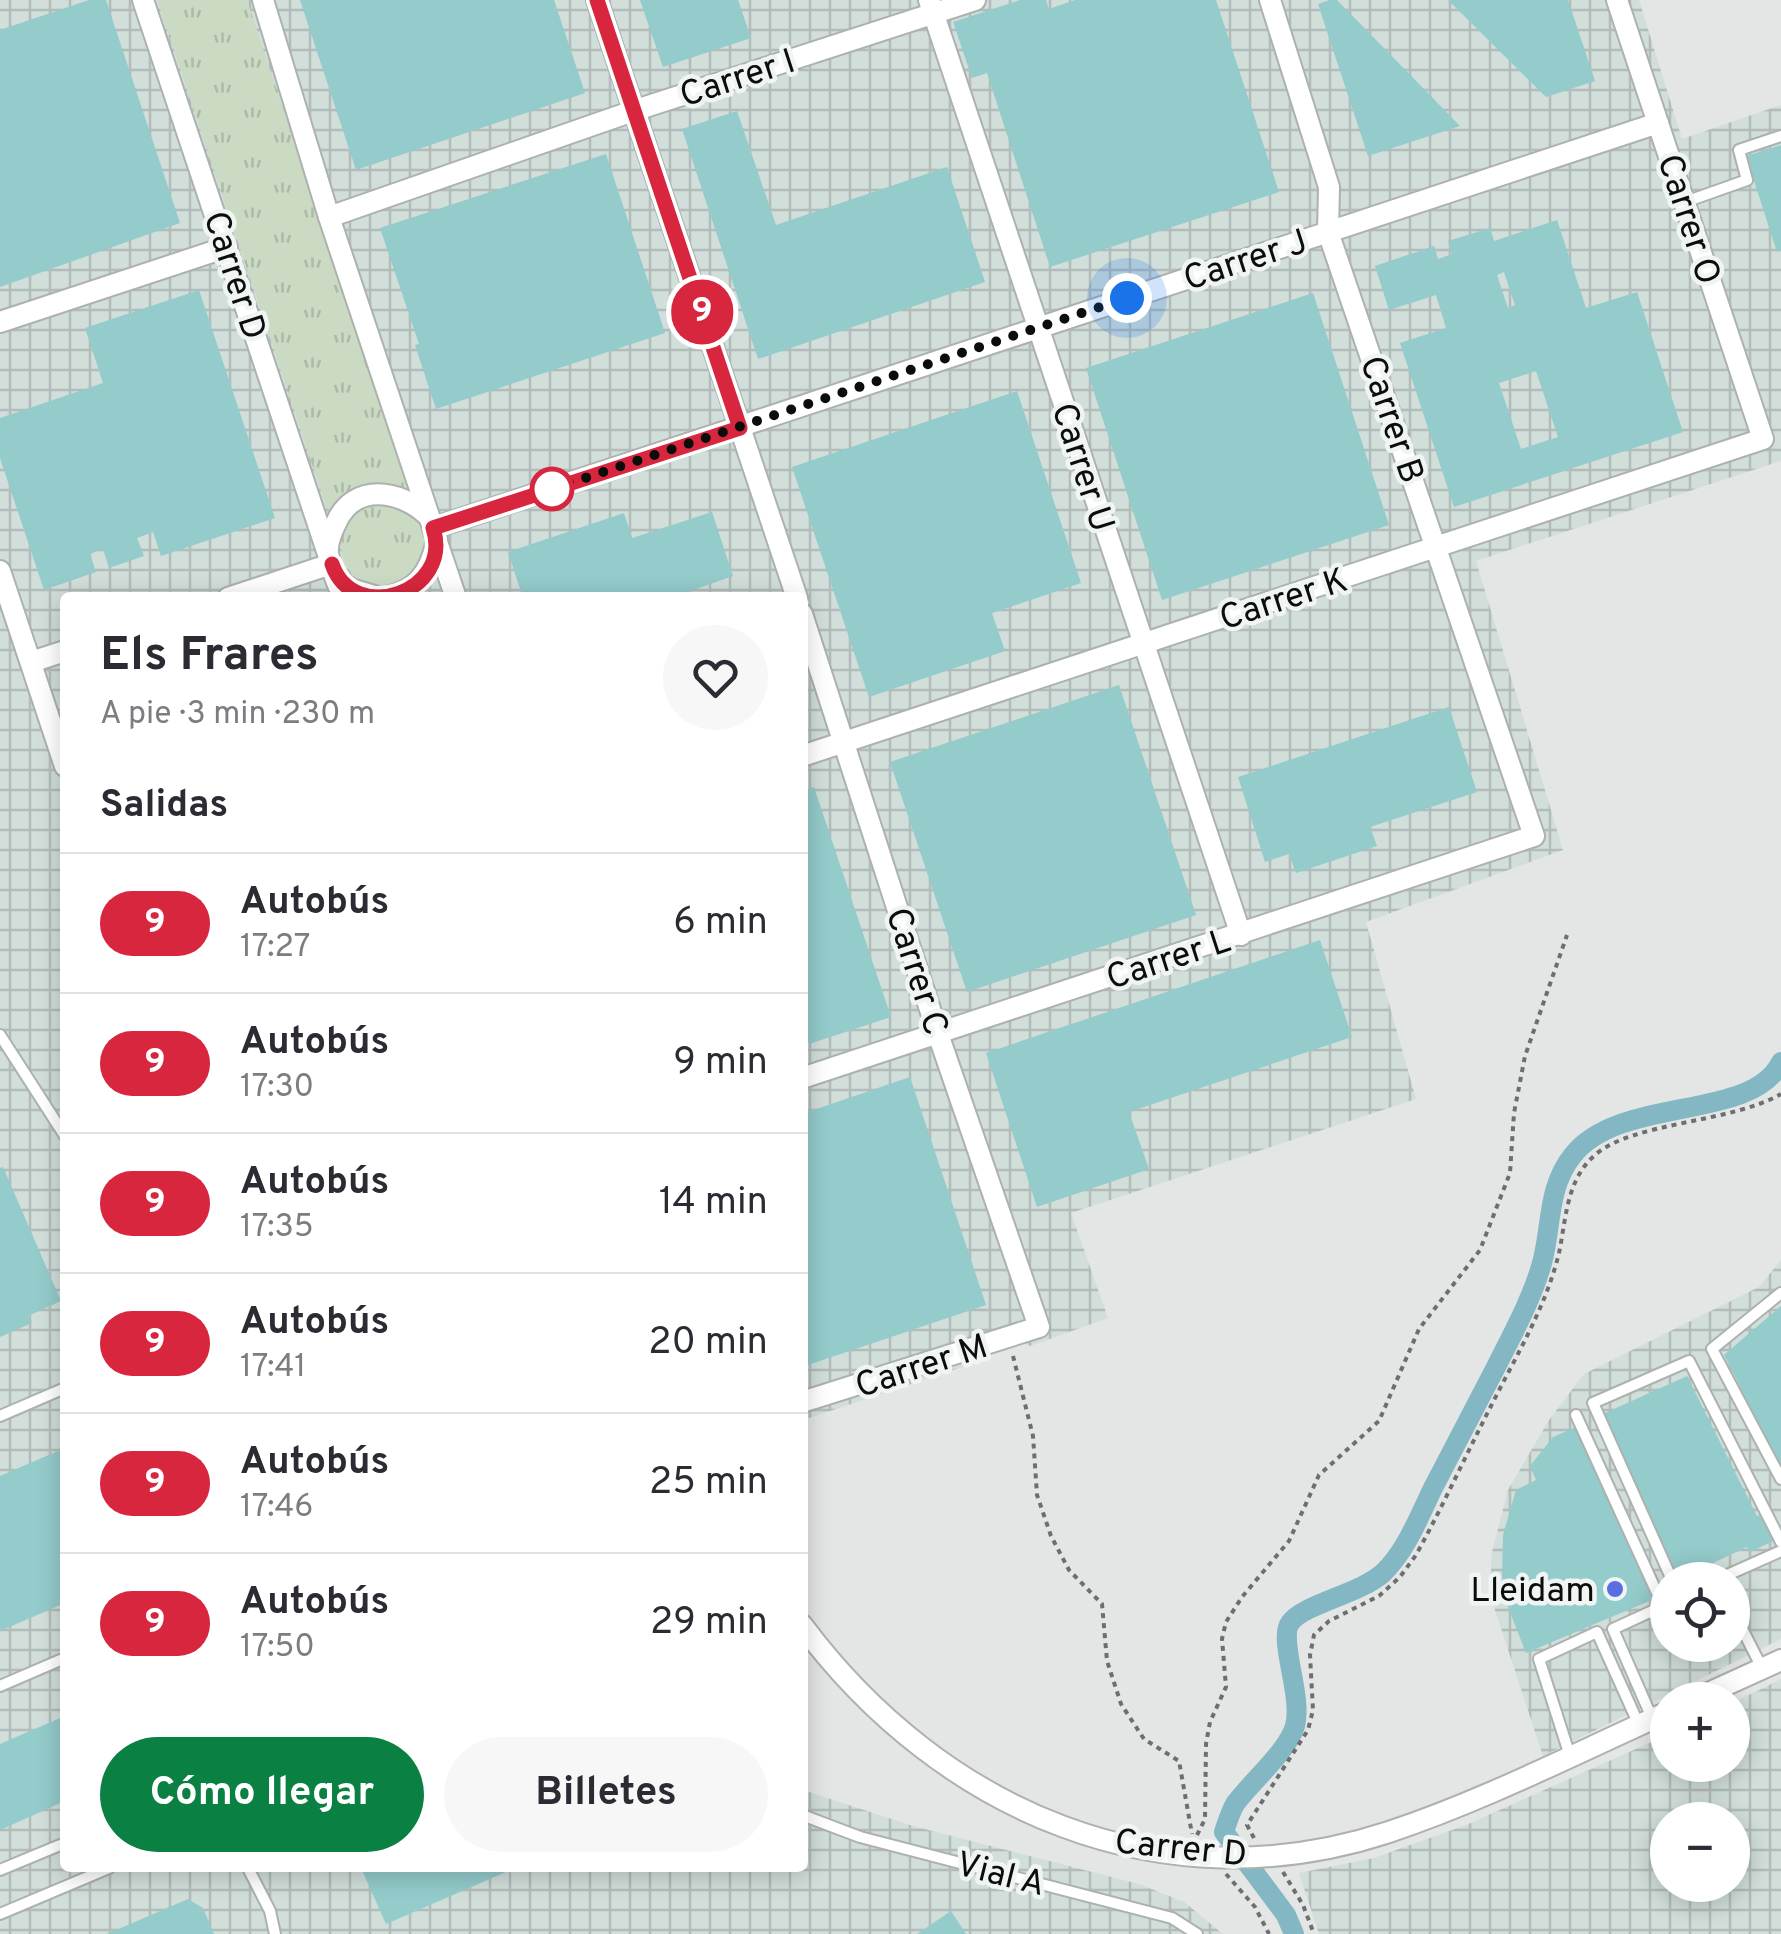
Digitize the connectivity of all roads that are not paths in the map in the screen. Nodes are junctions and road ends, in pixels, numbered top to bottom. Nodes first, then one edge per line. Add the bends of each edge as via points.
1 (144, 0) edge
2 (263, 0) edge
3 (597, 0) edge
4 (975, 0) edge
5 (1270, 0) edge
6 (1617, 0) edge
7 (931, 7) edge
8 (636, 110) junction
9 (1658, 123) junction
10 (1781, 136) edge
11 (1684, 202) junction
12 (330, 217) junction
13 (1328, 232) junction
14 (227, 247) junction
15 (0, 322) edge
16 (1038, 327) junction
17 (740, 428) junction
18 (1763, 439) joint
19 (433, 528) junction
20 (1438, 547) junction
21 (0, 571) edge
22 (335, 573) edge
23 (254, 592) edge
24 (359, 592) edge
25 (405, 592) edge
26 (454, 592) edge
27 (795, 592) edge
28 (808, 631) edge
29 (1143, 644) junction
30 (60, 653) edge
31 (32, 662) junction
32 (846, 742) junction
33 (60, 750) edge
34 (808, 754) edge
35 (1534, 836) joint
36 (1240, 935) junction
37 (936, 1032) junction
38 (0, 1035) edge
39 (808, 1076) edge
40 (60, 1128) edge
41 (1781, 1293) edge
42 (1039, 1327) joint
43 (60, 1390) edge
44 (808, 1400) edge
45 (1576, 1415) dead end
46 (0, 1416) edge
47 (1781, 1480) edge
48 (1781, 1542) edge
49 (1781, 1551) edge
50 (1664, 1562) edge
51 (1750, 1565) edge
52 (808, 1632) edge
53 (1750, 1634) edge
54 (60, 1660) edge
55 (1772, 1664) edge
56 (1732, 1682) edge
57 (0, 1686) edge
58 (1650, 1711) edge
59 (1650, 1713) edge
60 (1650, 1719) edge
61 (1570, 1756) junction
62 (808, 1818) edge
63 (60, 1844) edge
64 (0, 1870) edge
65 (100, 1872) edge
66 (250, 1872) edge
67 (0, 1914) edge
68 (275, 1934) edge
69 (1197, 1934) edge

1 - 14 street, Carrer D
2 - 12 street
3 - 8 street
4 - 7 street, Carrer I
5 - 13 street, Carrer B via 1329,187
6 - 9 street, Carrer O
7 - 8 street, Carrer I
7 - 16 street, Carrer U
8 - 12 street, Carrer I
8 - 17 street
9 - 11 street, Carrer O
9 - 13 street, Carrer J
10 - 11 lane via 1739,150 1748,180
11 - 18 street, Carrer O
12 - 19 street
13 - 16 street, Carrer J
13 - 20 street, Carrer B
14 - 15 street
14 - 22 street, Carrer D
16 - 17 street, Carrer J
16 - 29 street, Carrer U
17 - 19 street, Carrer J
17 - 27 street
18 - 20 street, Carrer K
19 - 22 street via 400,496 366,495 339,516
19 - 25 street via 426,574
19 - 26 street
20 - 29 street, Carrer K
20 - 35 street, Carrer B
21 - 31 street
22 - 23 street
22 - 24 street
28 - 32 street, Carrer C
29 - 32 street, Carrer K
29 - 36 street, Carrer U
30 - 31 street
31 - 33 street
32 - 34 street, Carrer K
32 - 37 street, Carrer C
35 - 36 street, Carrer L
36 - 37 street, Carrer L
37 - 39 street, Carrer L
37 - 42 street, Carrer C
38 - 40 lane
41 - 47 lane via 1712,1349
42 - 44 street, Carrer M
43 - 46 lane
45 - 58 lane via 1663,1606 1612,1629
48 - 50 lane via 1689,1360 1592,1403
49 - 51 lane
52 - 61 street, Carrer D via 869,1704 980,1790 1086,1836 1141,1848 1220,1858 1331,1846 1389,1832
53 - 55 lane
54 - 57 lane
55 - 56 street
59 - 61 lane via 1598,1632 1540,1659
60 - 61 street, Carrer D
62 - 69 lane, Vial A via 1172,1918
63 - 64 lane
65 - 67 lane
66 - 68 lane

